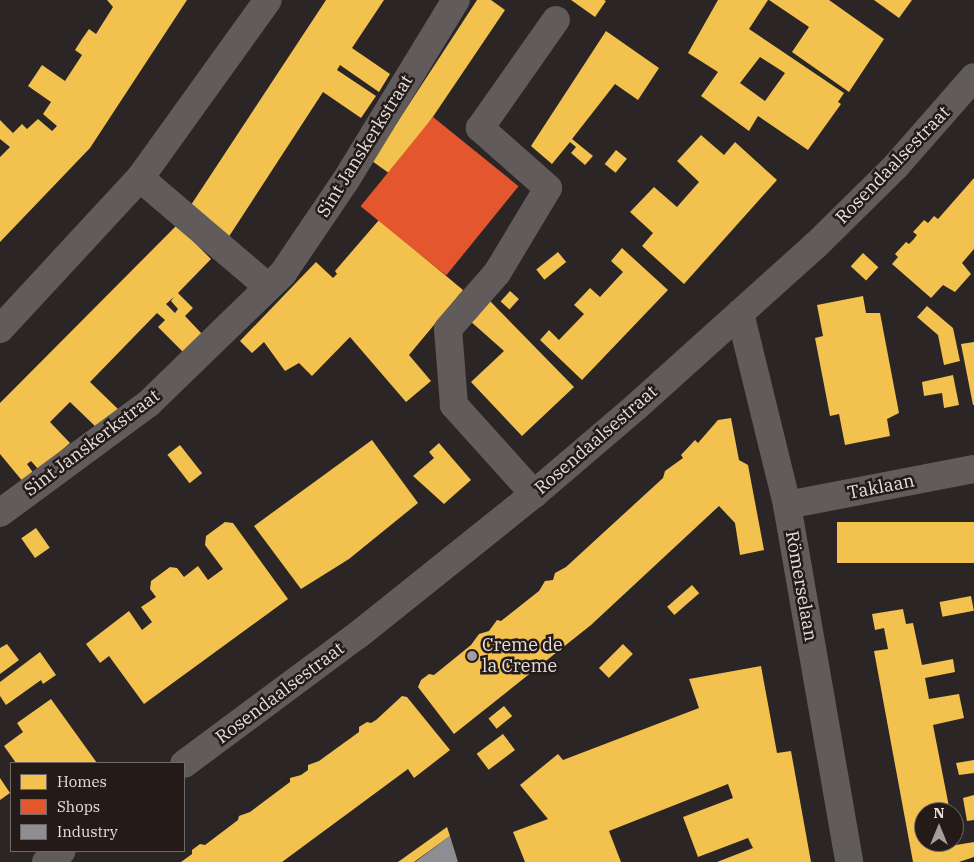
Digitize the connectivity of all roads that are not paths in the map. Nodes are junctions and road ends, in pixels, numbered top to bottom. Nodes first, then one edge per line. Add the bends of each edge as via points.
1 (268, 0) edge
2 (456, 0) edge
3 (556, 20) dead end
4 (974, 77) edge
5 (140, 178) junction
6 (268, 287) junction
7 (740, 313) junction
8 (0, 330) edge
9 (974, 468) edge
10 (534, 494) junction
11 (787, 505) junction
12 (0, 513) edge
13 (185, 763) edge
14 (61, 852) edge
15 (46, 862) edge
16 (849, 862) edge

1 - 5 street
2 - 6 street, Sint Janskerkstraat via 346,180 282,273
3 - 10 street via 480,128 548,188 497,273 448,329 454,405
4 - 7 street, Rosendaalsestraat via 896,166 816,245
5 - 6 street
5 - 8 street
6 - 12 street, Sint Janskerkstraat via 148,404
7 - 10 street, Rosendaalsestraat
7 - 11 street, Römerselaan
9 - 11 street, Taklaan
10 - 13 street, Rosendaalsestraat via 344,646
11 - 16 street, Römerselaan
14 - 15 street

